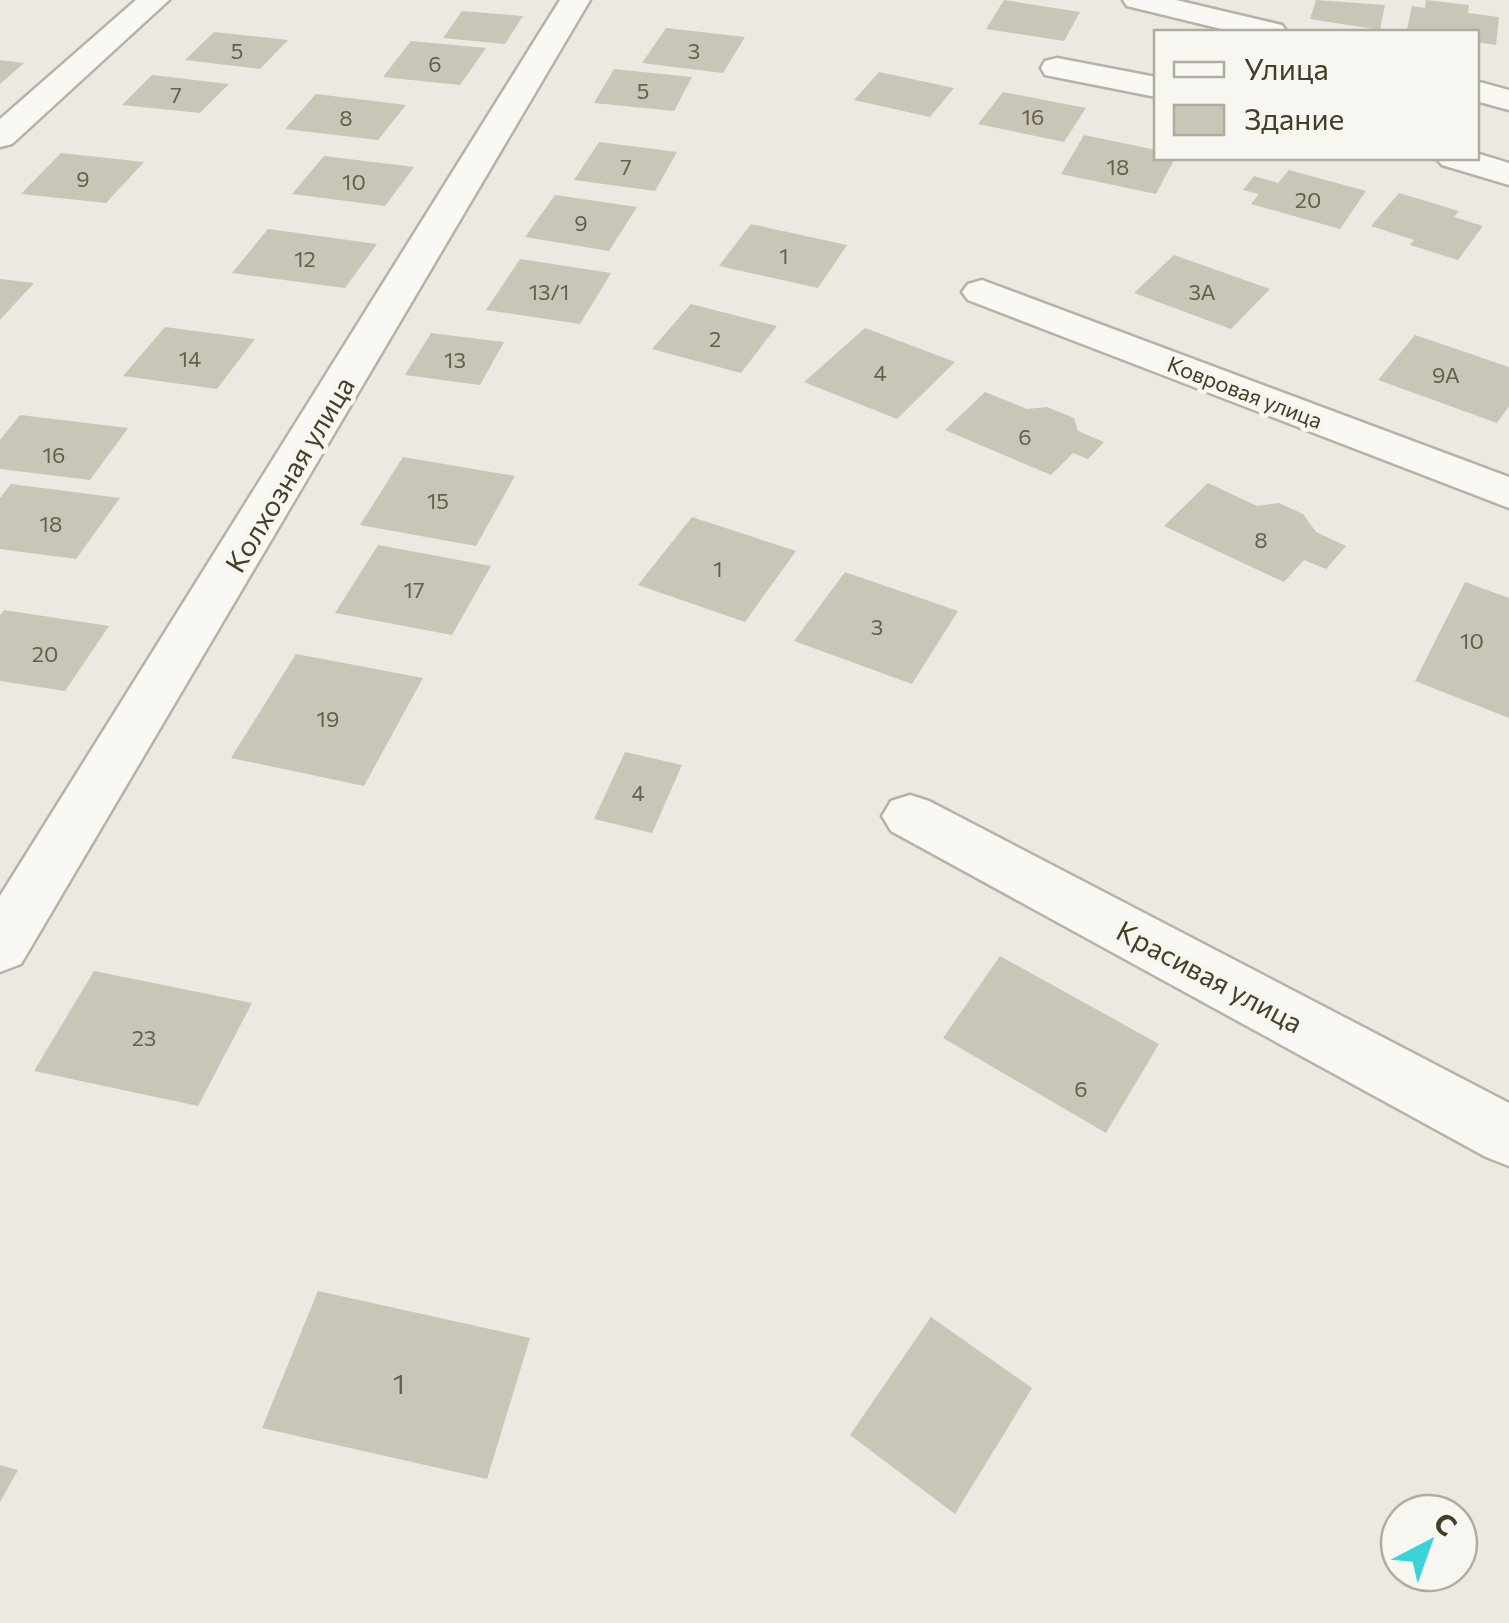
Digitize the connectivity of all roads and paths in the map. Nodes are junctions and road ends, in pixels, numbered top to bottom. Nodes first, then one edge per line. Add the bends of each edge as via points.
1 (154, 0) edge
2 (575, 0) edge
3 (1138, 0) edge
4 (1209, 16) edge
5 (1263, 30) edge
6 (1057, 68) dead end
7 (1154, 87) edge
8 (1479, 92) edge
9 (1509, 100) edge
10 (0, 137) edge
11 (1461, 160) edge
12 (1509, 174) edge
13 (982, 292) dead end
14 (1509, 493) edge
15 (910, 816) dead end
16 (0, 947) edge
17 (1509, 1136) edge

1 - 10 street
2 - 16 street, Колхозная улица
3 - 4 street
4 - 5 street
6 - 7 street
8 - 9 street
11 - 12 street
13 - 14 street, Ковровая улица
15 - 17 street, Красивая улица

